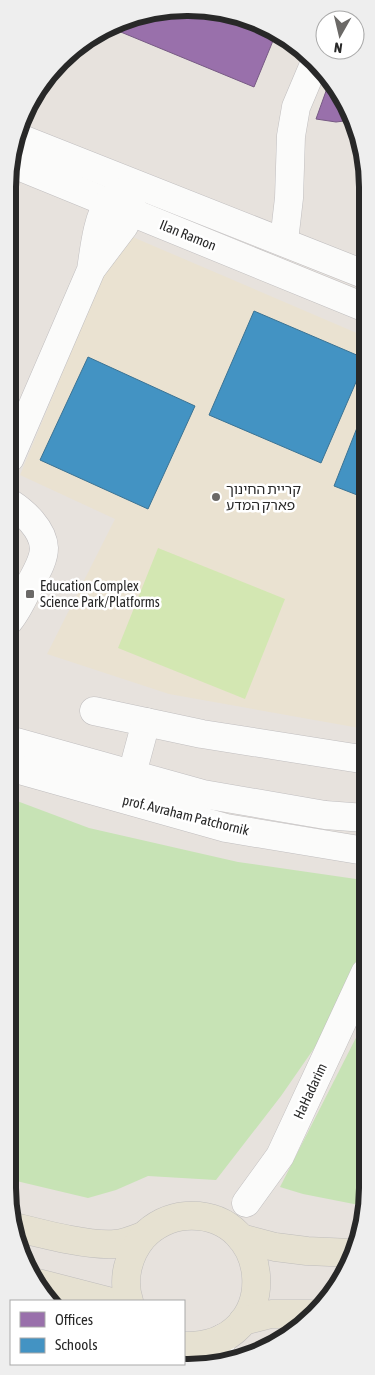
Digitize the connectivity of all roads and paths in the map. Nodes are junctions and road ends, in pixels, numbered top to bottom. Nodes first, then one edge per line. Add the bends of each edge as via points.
1 (311, 70) edge
2 (23, 139) edge
3 (18, 166) edge
4 (131, 183) junction
5 (120, 207) junction
6 (284, 241) junction
7 (359, 272) edge
8 (359, 305) edge
9 (16, 444) edge
10 (16, 507) edge
11 (16, 610) edge
12 (94, 711) dead end
13 (146, 722) junction
14 (16, 742) edge
15 (359, 759) edge
16 (16, 769) edge
17 (132, 774) junction
18 (359, 818) edge
19 (359, 850) edge
20 (359, 985) edge
21 (246, 1203) dead end
22 (21, 1228) edge
23 (145, 1235) junction
24 (241, 1238) junction
25 (346, 1253) edge
26 (48, 1285) edge
27 (104, 1300) edge
28 (129, 1300) edge
29 (302, 1314) edge
30 (227, 1341) edge
31 (185, 1346) edge

1 - 6 street via 294,117 290,198
2 - 4 street, Ilan Ramon
3 - 5 street, Ilan Ramon
4 - 5 street
4 - 6 street, Ilan Ramon
5 - 8 street, Ilan Ramon
5 - 9 street via 98,231 91,270
6 - 7 street, Ilan Ramon
10 - 11 street via 39,532 44,547 42,560
12 - 13 street
13 - 15 street
13 - 17 street
14 - 17 street, prof. Avraham Patchornik
16 - 19 street, prof. Avraham Patchornik via 226,828
17 - 18 street, prof. Avraham Patchornik via 203,794 325,815
20 - 21 street, HaHadarim via 280,1156
22 - 23 main road via 114,1244
23 - 24 main road via 168,1220 195,1216 222,1224
23 - 28 main road via 136,1245 127,1269
24 - 25 main road via 275,1247
24 - 30 main road via 256,1268 257,1290 250,1310
26 - 27 main road
29 - 30 main road via 272,1314
30 - 31 main road

